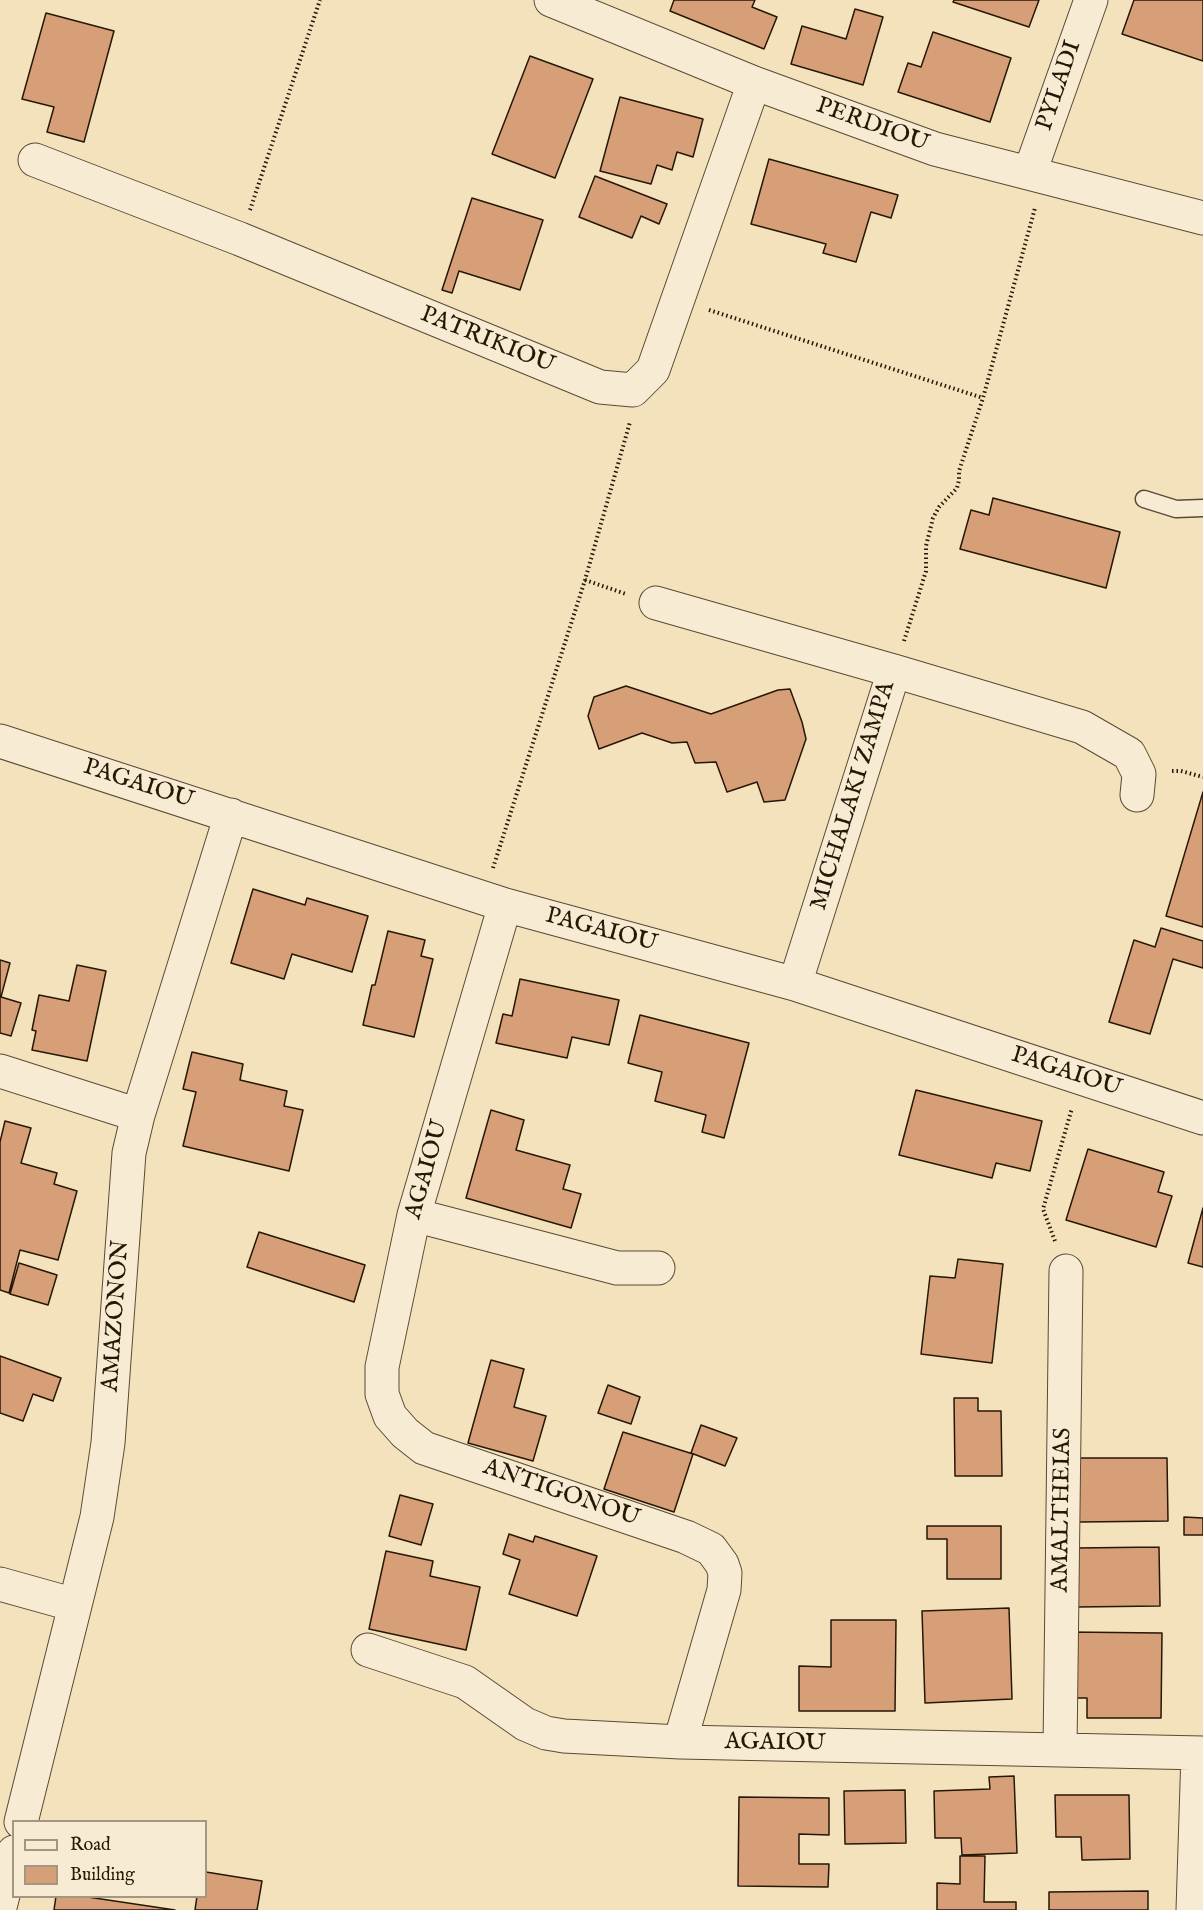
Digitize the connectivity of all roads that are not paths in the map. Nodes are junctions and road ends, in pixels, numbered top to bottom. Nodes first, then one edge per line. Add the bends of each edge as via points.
1 (552, 0) edge
2 (1091, 0) edge
3 (754, 83) junction
4 (35, 160) dead end
5 (1030, 172) junction
6 (1203, 218) edge
7 (1144, 499) dead end
8 (1203, 508) edge
9 (656, 603) road end
10 (894, 671) junction
11 (0, 741) edge
12 (1137, 795) dead end
13 (231, 815) junction
14 (494, 901) junction
15 (795, 984) junction
16 (0, 1071) edge
17 (138, 1115) junction
18 (1203, 1119) edge
19 (414, 1215) junction
20 (658, 1268) dead end
21 (1066, 1271) road end
22 (405, 1433) joint
23 (0, 1584) edge
24 (75, 1605) junction
25 (368, 1650) dead end
26 (680, 1742) junction
27 (1060, 1749) junction
28 (1200, 1754) edge
29 (21, 1820) edge
30 (12, 1860) edge
31 (0, 1907) edge
32 (1193, 1910) edge

1 - 3 street, PERDIOU
2 - 5 street, PYLADI
3 - 4 street, PATRIKIOU via 653,370 633,390 600,387 240,239
3 - 5 street, PERDIOU via 935,149
5 - 6 street, PERDIOU
7 - 8 lane via 1176,509
9 - 10 street, MICHALAKI ZAMPA
10 - 12 street via 1082,727 1129,754 1139,774
10 - 15 street, MICHALAKI ZAMPA
11 - 13 street, PAGAIOU
13 - 14 street, PAGAIOU
13 - 17 street, AMAZONON
14 - 15 street, PAGAIOU
14 - 19 street, AGAIOU
15 - 18 street, PAGAIOU
16 - 17 street
17 - 24 street, AMAZONON via 129,1154 108,1443 97,1517
19 - 20 street via 617,1268
19 - 22 street, AGAIOU via 382,1367 382,1394 390,1416
21 - 27 street, AMALTHEIAS
22 - 26 street, ANTIGONOU via 424,1448 686,1537 711,1549 724,1573 724,1590
23 - 24 street
24 - 29 street, AMAZONON
25 - 26 street, AGAIOU via 465,1682 525,1724 546,1733
26 - 27 street, AGAIOU
27 - 28 street, AGAIOU
28 - 32 street
30 - 31 street

